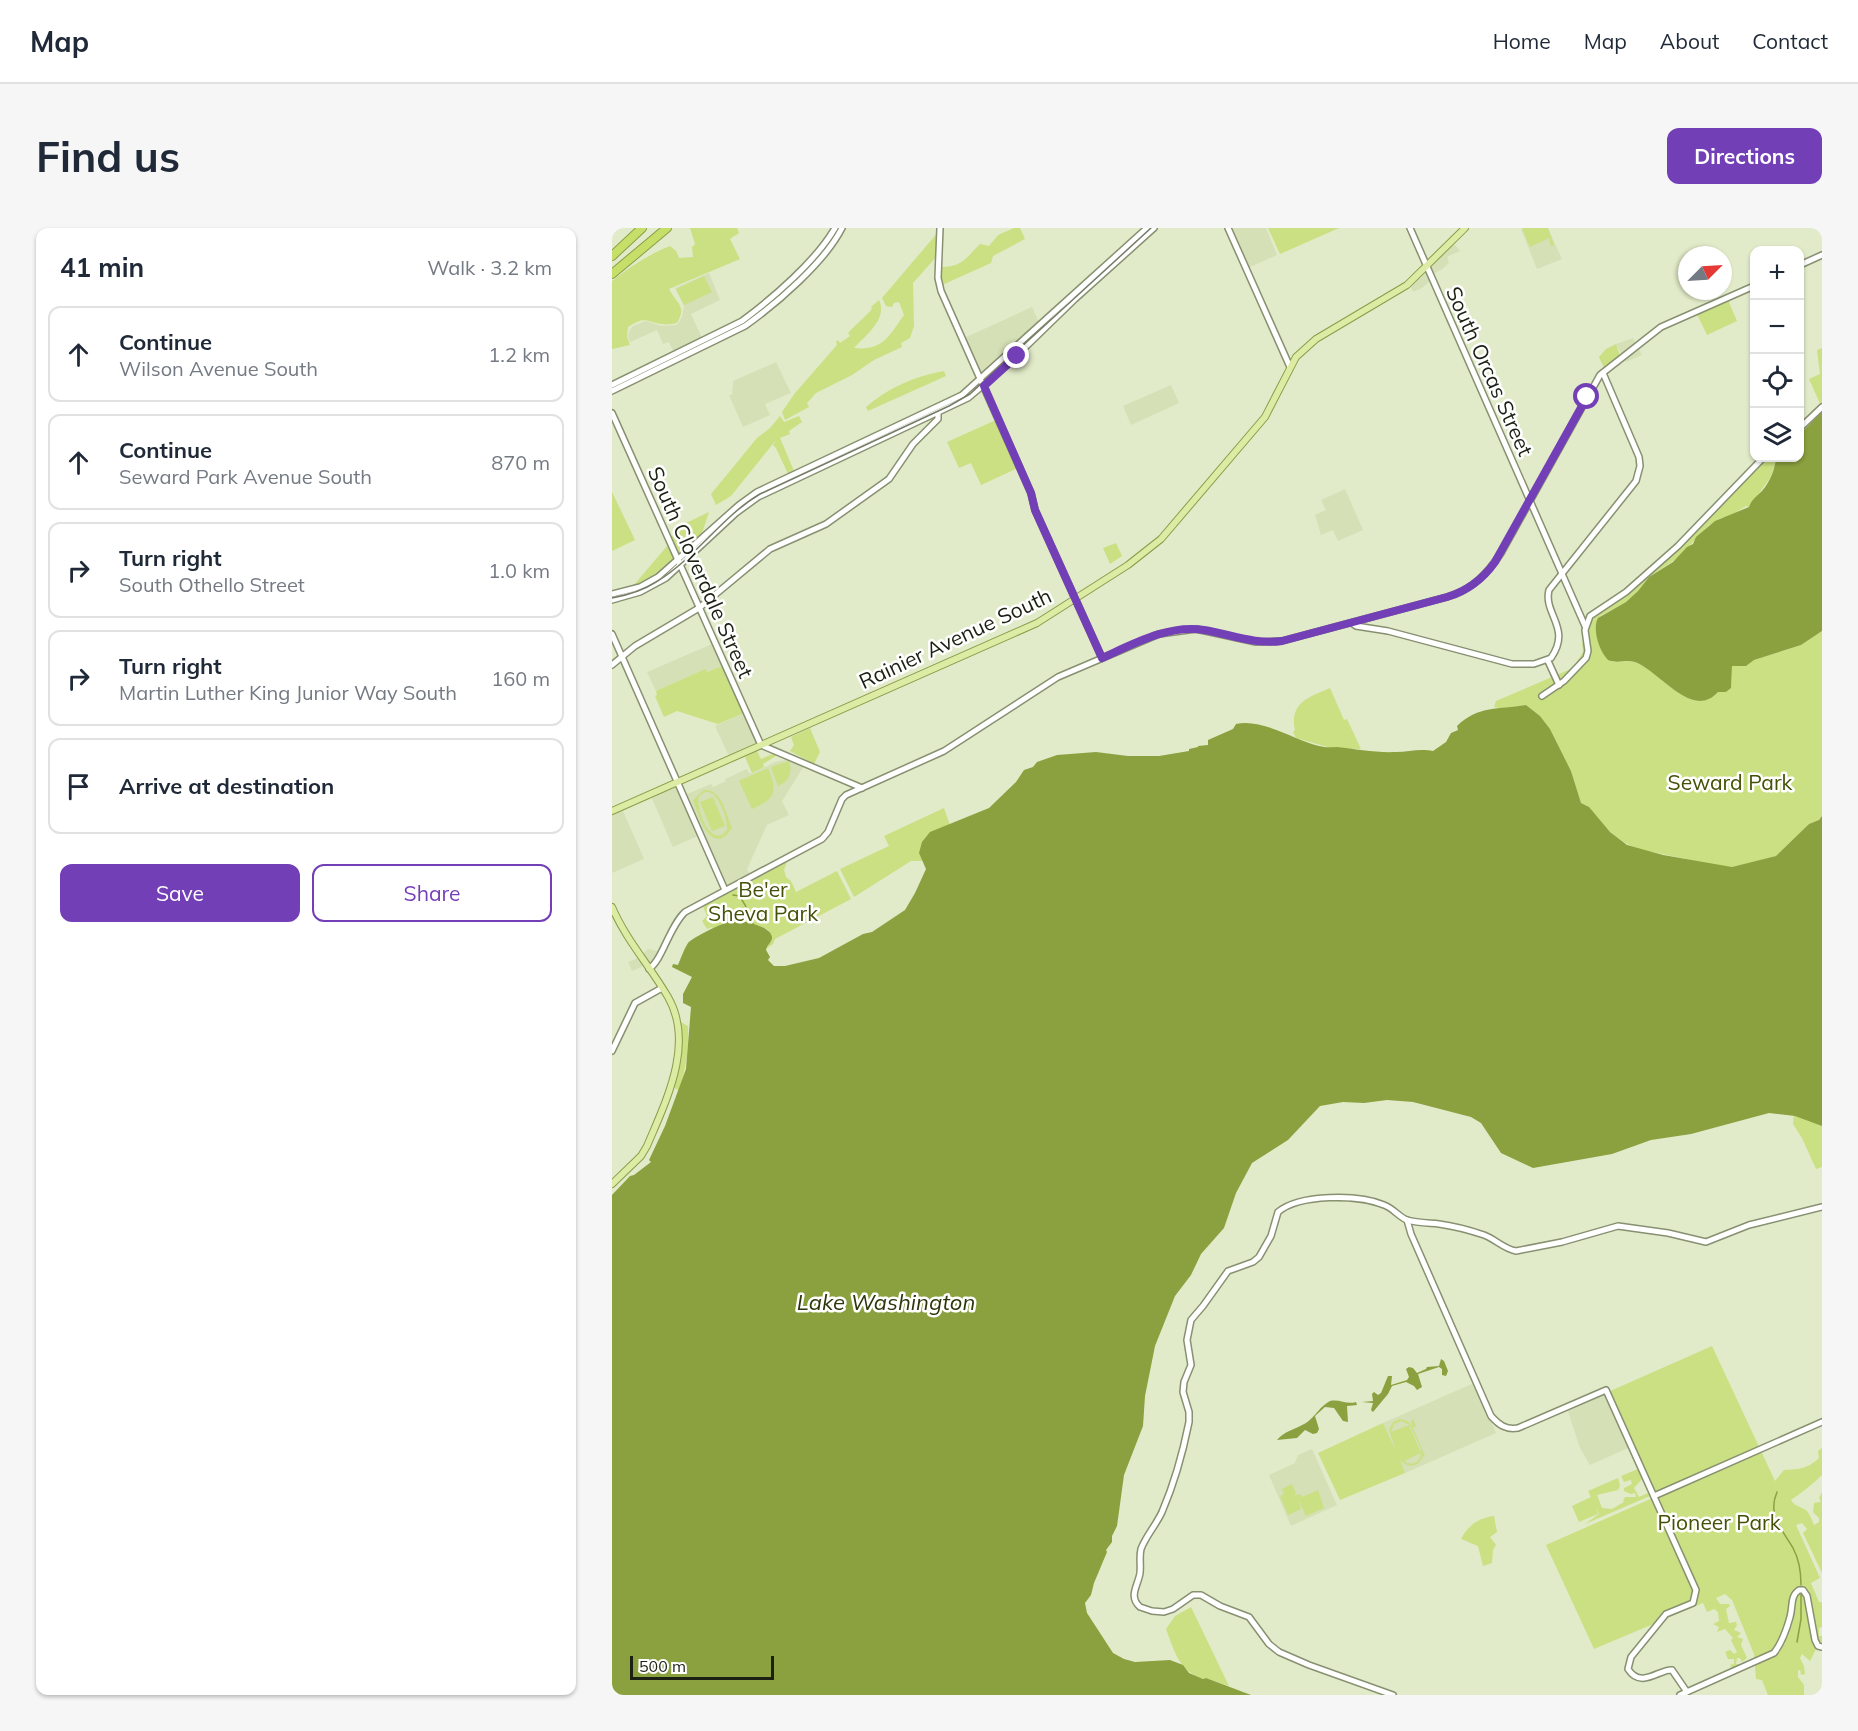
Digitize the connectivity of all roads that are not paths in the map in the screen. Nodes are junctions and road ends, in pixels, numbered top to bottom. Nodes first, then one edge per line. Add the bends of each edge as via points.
1 (642, 228) edge
2 (667, 228) edge
3 (835, 228) edge
4 (842, 228) edge
5 (940, 228) edge
6 (1147, 228) edge
7 (1154, 228) edge
8 (1228, 228) edge
9 (1410, 228) edge
10 (1465, 228) edge
11 (1822, 255) edge
12 (612, 256) edge
13 (1804, 263) edge
14 (1426, 266) junction
15 (612, 274) edge
16 (1750, 288) edge
17 (1286, 357) junction
18 (1296, 358) junction
19 (1290, 367) junction
20 (1603, 373) junction
21 (981, 380) junction
22 (612, 385) edge
23 (984, 386) junction
24 (612, 391) edge
25 (1822, 407) edge
26 (936, 412) junction
27 (612, 413) edge
28 (1804, 424) edge
29 (1759, 462) edge
30 (1529, 501) junction
31 (679, 563) junction
32 (1561, 574) junction
33 (612, 594) edge
34 (1075, 598) junction
35 (612, 600) edge
36 (699, 608) junction
37 (1576, 610) junction
38 (1590, 616) junction
39 (1352, 623) junction
40 (1585, 626) junction
41 (612, 634) edge
42 (621, 655) junction
43 (1102, 658) junction
44 (1548, 661) junction
45 (612, 665) edge
46 (1559, 685) junction
47 (1542, 696) dead end
48 (761, 745) junction
49 (678, 783) junction
50 (862, 788) junction
51 (612, 811) edge
52 (725, 890) junction
53 (612, 907) edge
54 (649, 969) junction
55 (657, 981) junction
56 (663, 988) junction
57 (652, 993) junction
58 (612, 1051) edge
59 (612, 1184) edge
60 (1822, 1208) edge
61 (1407, 1220) junction
62 (1822, 1422) edge
63 (1650, 1487) junction
64 (1660, 1493) junction
65 (1654, 1496) junction
66 (1822, 1647) edge
67 (1687, 1692) junction
68 (1392, 1695) edge
69 (1680, 1695) edge

1 - 12 highway
2 - 15 highway
3 - 22 street via 823,246 742,321
4 - 24 street via 814,265 753,321
5 - 21 street via 941,293
6 - 21 street
7 - 23 street
8 - 17 street
9 - 14 street, South Orcas Street
10 - 14 main road, Rainier Avenue South
11 - 13 street
14 - 18 main road, Rainier Avenue South via 1402,288 1311,342
14 - 30 street, South Orcas Street
16 - 20 street via 1661,327
17 - 18 street
17 - 19 street
18 - 19 main road, Rainier Avenue South
19 - 34 main road, Rainier Avenue South via 1269,413 1161,539
20 - 30 street
20 - 32 street via 1640,466 1636,481
21 - 23 street
21 - 26 street
23 - 26 street via 961,402
23 - 34 street
25 - 28 street
26 - 31 street via 758,497
26 - 36 street via 939,418 913,444 889,479 826,524 770,549
27 - 31 street, South Cloverdale Street
29 - 38 street via 1678,546 1626,592
30 - 32 street, South Orcas Street
30 - 39 street via 1495,562 1471,586 1451,596
31 - 33 street via 645,585
31 - 35 street via 657,584
31 - 36 street, South Cloverdale Street
32 - 37 street, South Orcas Street
32 - 44 street via 1548,593 1559,632 1557,647
34 - 43 street
34 - 48 main road, Rainier Avenue South via 1037,623
36 - 42 street
36 - 48 street, South Cloverdale Street
37 - 38 street
37 - 40 street, South Orcas Street
38 - 40 street
39 - 43 street via 1271,642 1196,629 1173,631
39 - 44 street via 1512,664
40 - 46 street via 1587,654
41 - 42 street
42 - 45 street
42 - 49 street
43 - 50 street via 1051,681 944,751
44 - 46 street
46 - 47 street
48 - 49 main road, Rainier Avenue South
48 - 50 street
49 - 51 main road, Rainier Avenue South
49 - 52 street
50 - 52 street via 843,798 822,839
52 - 54 street via 682,914
53 - 54 main road
54 - 55 main road
55 - 56 main road
55 - 57 street via 657,989
56 - 57 street
56 - 59 main road via 679,1029 674,1078 645,1150
57 - 58 street via 633,1004
60 - 61 street via 1749,1225 1708,1241 1618,1226 1516,1251 1474,1232
61 - 63 street via 1496,1421 1505,1428 1521,1427 1606,1390
61 - 68 street via 1380,1203 1338,1197 1283,1208 1275,1216 1272,1233 1259,1257 1228,1271 1191,1320 1187,1340 1191,1365 1183,1392 1189,1422 1166,1503 1139,1557 1140,1574 1134,1592 1138,1605 1164,1612 1193,1595 1202,1595 1249,1617 1278,1651
62 - 64 street
63 - 64 street
63 - 65 street
64 - 65 street
65 - 67 street via 1696,1590 1693,1603 1666,1614 1631,1657 1628,1667 1632,1674 1645,1677 1671,1669
66 - 67 street via 1815,1640 1807,1596 1799,1590 1793,1596 1790,1618 1774,1653
67 - 69 street

